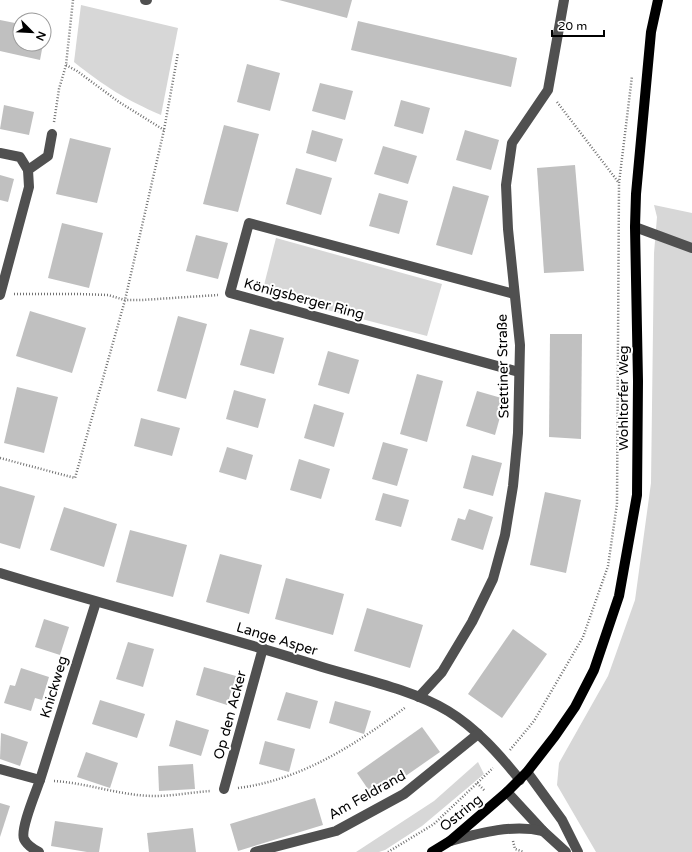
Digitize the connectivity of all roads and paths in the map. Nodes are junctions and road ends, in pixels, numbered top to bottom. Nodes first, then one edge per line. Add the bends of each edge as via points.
1 (73, 0) edge
2 (564, 0) edge
3 (658, 0) edge
4 (178, 54) dead end
5 (66, 65) junction
6 (548, 90) junction
7 (164, 130) junction
8 (52, 134) joint
9 (0, 153) edge
10 (28, 170) junction
11 (635, 227) junction
12 (692, 248) edge
13 (230, 293) junction
14 (0, 294) edge
15 (514, 294) junction
16 (126, 300) junction
17 (519, 372) junction
18 (0, 458) edge
19 (0, 573) edge
20 (96, 602) junction
21 (263, 648) junction
22 (420, 697) junction
23 (478, 734) junction
24 (503, 759) junction
25 (0, 769) edge
26 (527, 772) junction
27 (40, 780) junction
28 (520, 780) junction
29 (477, 783) junction
30 (224, 789) dead end
31 (485, 791) dead end
32 (507, 792) junction
33 (543, 832) junction
34 (513, 836) dead end
35 (450, 841) junction
36 (39, 852) edge
37 (255, 852) edge
38 (388, 852) edge
39 (432, 852) edge
40 (524, 852) edge
41 (566, 852) edge
42 (578, 852) edge

1 - 5 path
2 - 6 street, Stettiner Straße
3 - 11 main road, Wohltorfer Weg via 651,32
4 - 7 path
5 - 7 path
5 - 8 path via 59,89
6 - 15 street, Stettiner Straße via 512,143 506,184
6 - 24 path via 619,183 617,504 608,566 583,637 534,721
7 - 16 path
8 - 10 street via 48,156
9 - 10 street via 20,157
10 - 14 street via 29,187
11 - 12 street
11 - 26 main road, Wohltorfer Weg via 637,495 619,596 594,670 555,736
13 - 15 street, Königsberger Ring via 249,223
13 - 16 path
13 - 17 street, Königsberger Ring
14 - 16 path via 108,295
15 - 17 street, Stettiner Straße via 519,325
16 - 18 path via 75,478
17 - 22 street, Stettiner Straße via 518,433 513,486 505,535 493,579 472,622 442,672
19 - 20 street, Lange Asper
20 - 21 street, Lange Asper
20 - 27 street, Knickweg
21 - 22 street, Lange Asper
21 - 30 street, Op den Acker
22 - 23 street, Lange Asper via 448,711
23 - 24 street, Lange Asper
23 - 37 street, Am Feldrand via 404,794 336,831
24 - 28 street, Lange Asper
24 - 29 path
25 - 27 street
26 - 28 main road, Wohltorfer Weg
26 - 42 street via 562,820
27 - 36 street via 24,830 24,839
28 - 32 main road, Wohltorfer Weg
29 - 31 path
29 - 38 path via 434,824
32 - 33 street
32 - 35 main road, Ostring
33 - 35 street via 524,828 499,830
33 - 41 street
34 - 40 path via 515,849
35 - 39 main road, Ostring

